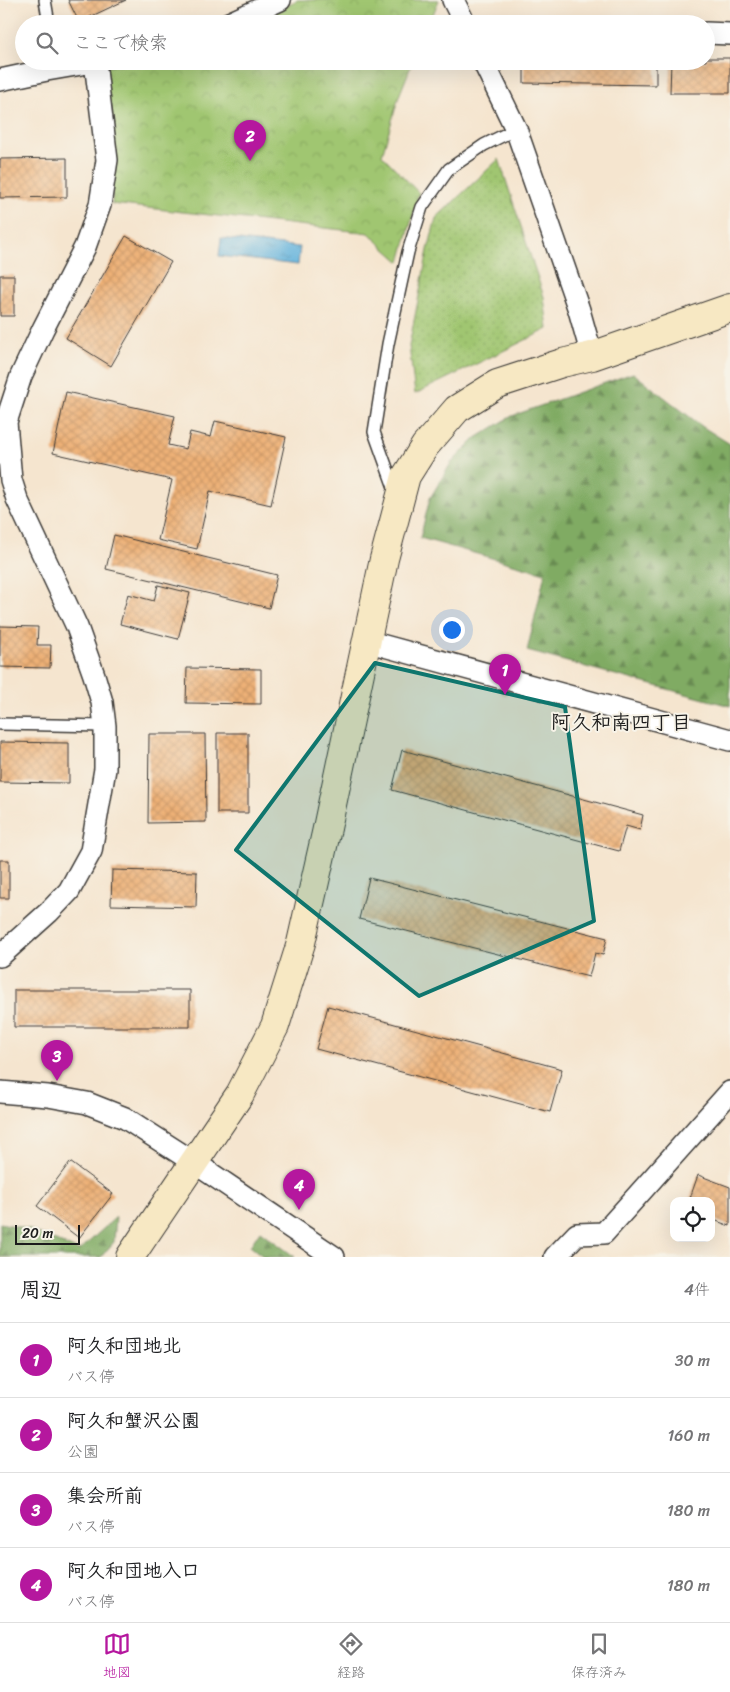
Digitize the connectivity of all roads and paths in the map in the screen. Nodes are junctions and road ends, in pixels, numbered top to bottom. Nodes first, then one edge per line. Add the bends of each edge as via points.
1 (45, 0) edge
2 (280, 0) edge
3 (453, 0) edge
4 (48, 15) edge
5 (247, 15) edge
6 (460, 15) edge
7 (715, 33) edge
8 (730, 34) edge
9 (37, 70) edge
10 (98, 70) edge
11 (487, 70) edge
12 (0, 80) edge
13 (516, 129) junction
14 (730, 308) edge
15 (592, 356) junction
16 (399, 501) junction
17 (366, 641) junction
18 (0, 724) edge
19 (105, 726) junction
20 (730, 740) edge
21 (0, 956) edge
22 (0, 1092) edge
23 (730, 1092) edge
24 (195, 1163) junction
25 (130, 1257) edge
26 (334, 1257) edge
27 (556, 1257) edge

1 - 4 lane
2 - 5 street
3 - 6 street
7 - 8 street
9 - 12 street
10 - 19 street via 107,160 100,205 85,247 21,376 6,422 11,480 17,499 77,627 99,693
11 - 13 street
13 - 15 street
13 - 16 lane via 447,164 422,207 408,252 388,344 374,432
14 - 15 street
15 - 16 street via 497,384 457,409 425,446 406,476
16 - 17 street
17 - 20 street
17 - 24 street via 301,943 275,1026 240,1094
18 - 19 lane
19 - 21 street via 105,768 91,851 69,891
22 - 24 street via 87,1103 125,1118
23 - 27 street via 604,1233 577,1234
24 - 25 street
24 - 26 street

